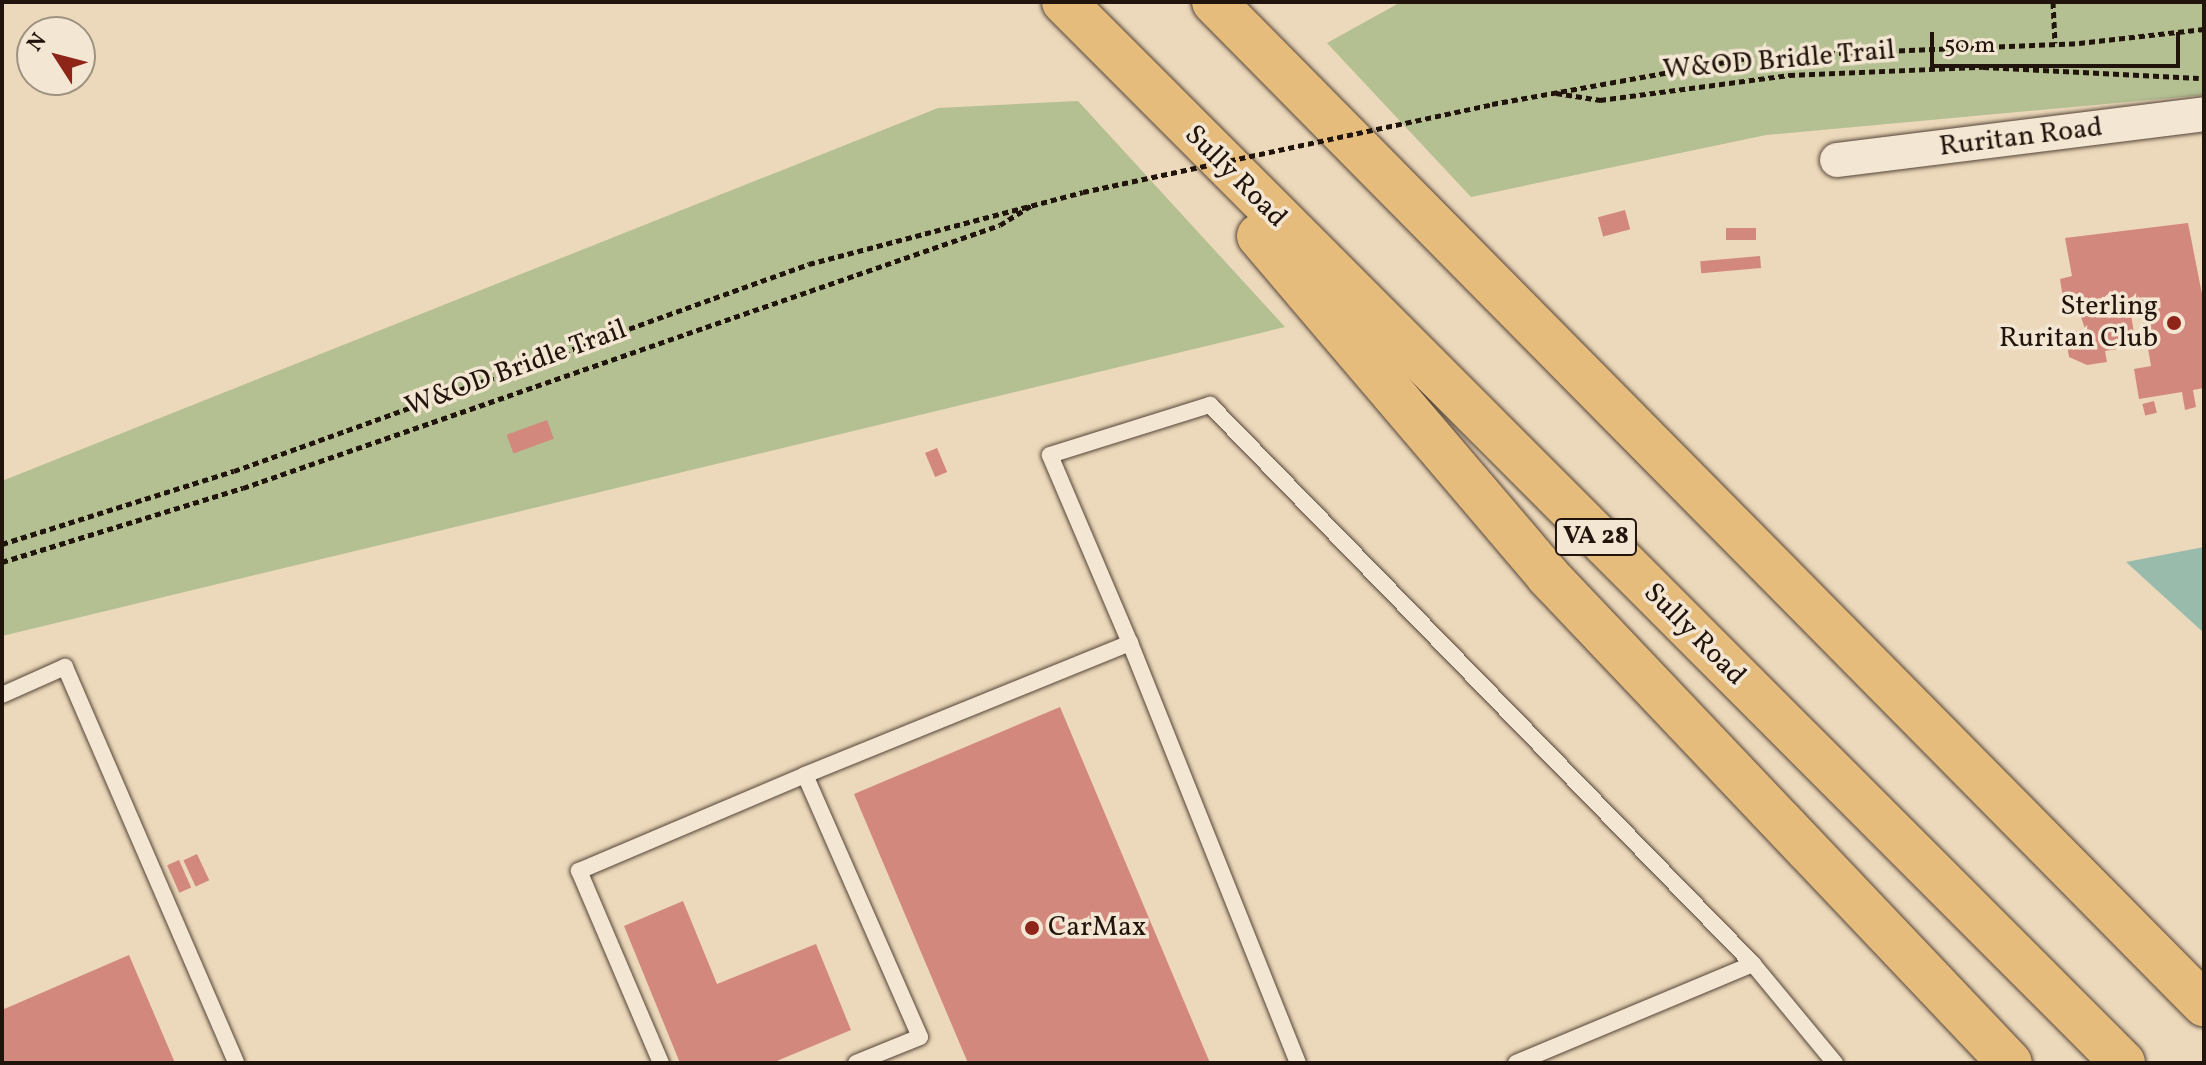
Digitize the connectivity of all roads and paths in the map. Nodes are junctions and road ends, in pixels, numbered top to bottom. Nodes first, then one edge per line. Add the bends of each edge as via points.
1 (1214, 2) edge
2 (2053, 2) edge
3 (1067, 6) edge
4 (2204, 29) edge
5 (2055, 43) junction
6 (2204, 78) edge
7 (1550, 92) junction
8 (2204, 114) edge
9 (1837, 160) dead end
10 (1038, 202) junction
11 (2, 544) edge
12 (2, 562) edge
13 (1130, 643) junction
14 (2, 695) edge
15 (805, 775) junction
16 (1753, 964) junction
17 (2204, 1004) edge
18 (236, 1063) edge
19 (661, 1063) edge
20 (856, 1063) edge
21 (1298, 1063) edge
22 (1516, 1063) edge
23 (1835, 1063) edge
24 (2010, 1063) edge
25 (2123, 1063) edge

1 - 17 highway
2 - 5 path
3 - 24 highway via 1548,576
3 - 25 highway, Sully Road / VA 28
4 - 5 path
5 - 7 path via 1759,56
6 - 7 path, W&OD Bridle Trail via 1983,67 1789,75 1600,100
7 - 10 path, bridge
8 - 9 street, Ruritan Road
10 - 11 path via 809,264 234,471
10 - 12 path, W&OD Bridle Trail via 1000,225 243,488
13 - 15 lane
13 - 16 lane via 1050,455 1210,405
13 - 21 lane
14 - 18 lane via 65,667
15 - 19 lane via 579,871
15 - 20 lane via 920,1037
16 - 22 lane
16 - 23 lane

